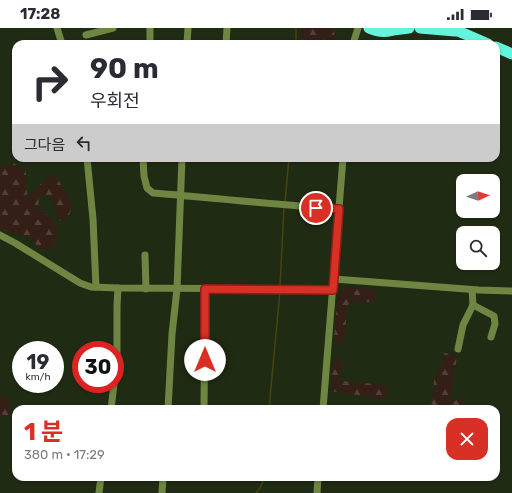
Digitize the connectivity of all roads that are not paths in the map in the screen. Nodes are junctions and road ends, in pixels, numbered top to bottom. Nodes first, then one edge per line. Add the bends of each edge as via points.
1 (57, 28) edge
2 (113, 28) edge
3 (150, 28) edge
4 (188, 28) edge
5 (227, 28) edge
6 (358, 28) edge
7 (369, 28) edge
8 (409, 28) edge
9 (420, 28) edge
10 (395, 29) edge
11 (453, 29) edge
12 (86, 35) dead end
13 (61, 40) edge
14 (150, 40) edge
15 (187, 40) edge
16 (226, 40) edge
17 (354, 40) edge
18 (479, 40) edge
19 (500, 49) edge
20 (512, 54) edge
21 (87, 162) edge
22 (143, 162) edge
23 (182, 162) edge
24 (343, 162) edge
25 (180, 195) junction
26 (339, 209) junction
27 (0, 235) edge
28 (145, 255) dead end
29 (334, 279) junction
30 (96, 287) junction
31 (118, 288) junction
32 (146, 288) junction
33 (177, 289) junction
34 (205, 289) junction
35 (333, 290) junction
36 (472, 290) junction
37 (512, 291) edge
38 (473, 305) junction
39 (491, 337) dead end
40 (117, 341) edge
41 (458, 349) dead end
42 (113, 393) edge
43 (111, 405) edge
44 (168, 405) edge
45 (204, 405) edge
46 (323, 405) edge
47 (101, 481) edge
48 (163, 481) edge
49 (318, 481) edge
50 (99, 493) edge
51 (162, 493) edge
52 (318, 493) edge

1 - 13 street
2 - 12 street
3 - 14 street
4 - 15 street
5 - 16 street
6 - 17 street
7 - 10 highway via 384,32
8 - 10 highway
9 - 11 highway
11 - 18 highway
19 - 20 highway
21 - 30 street
22 - 25 street via 147,188 153,193
23 - 25 street
24 - 26 street
25 - 26 street
25 - 33 street
26 - 29 street
27 - 30 street via 76,282
28 - 32 street
29 - 35 street
29 - 36 street
30 - 31 street
31 - 32 street
31 - 40 street
32 - 33 street
33 - 34 street
33 - 44 street
34 - 35 street
34 - 45 street
35 - 46 street
36 - 37 street
36 - 38 street
38 - 39 street via 494,316 495,324
38 - 41 street via 463,325
42 - 43 street
47 - 50 street
48 - 51 street
49 - 52 street

